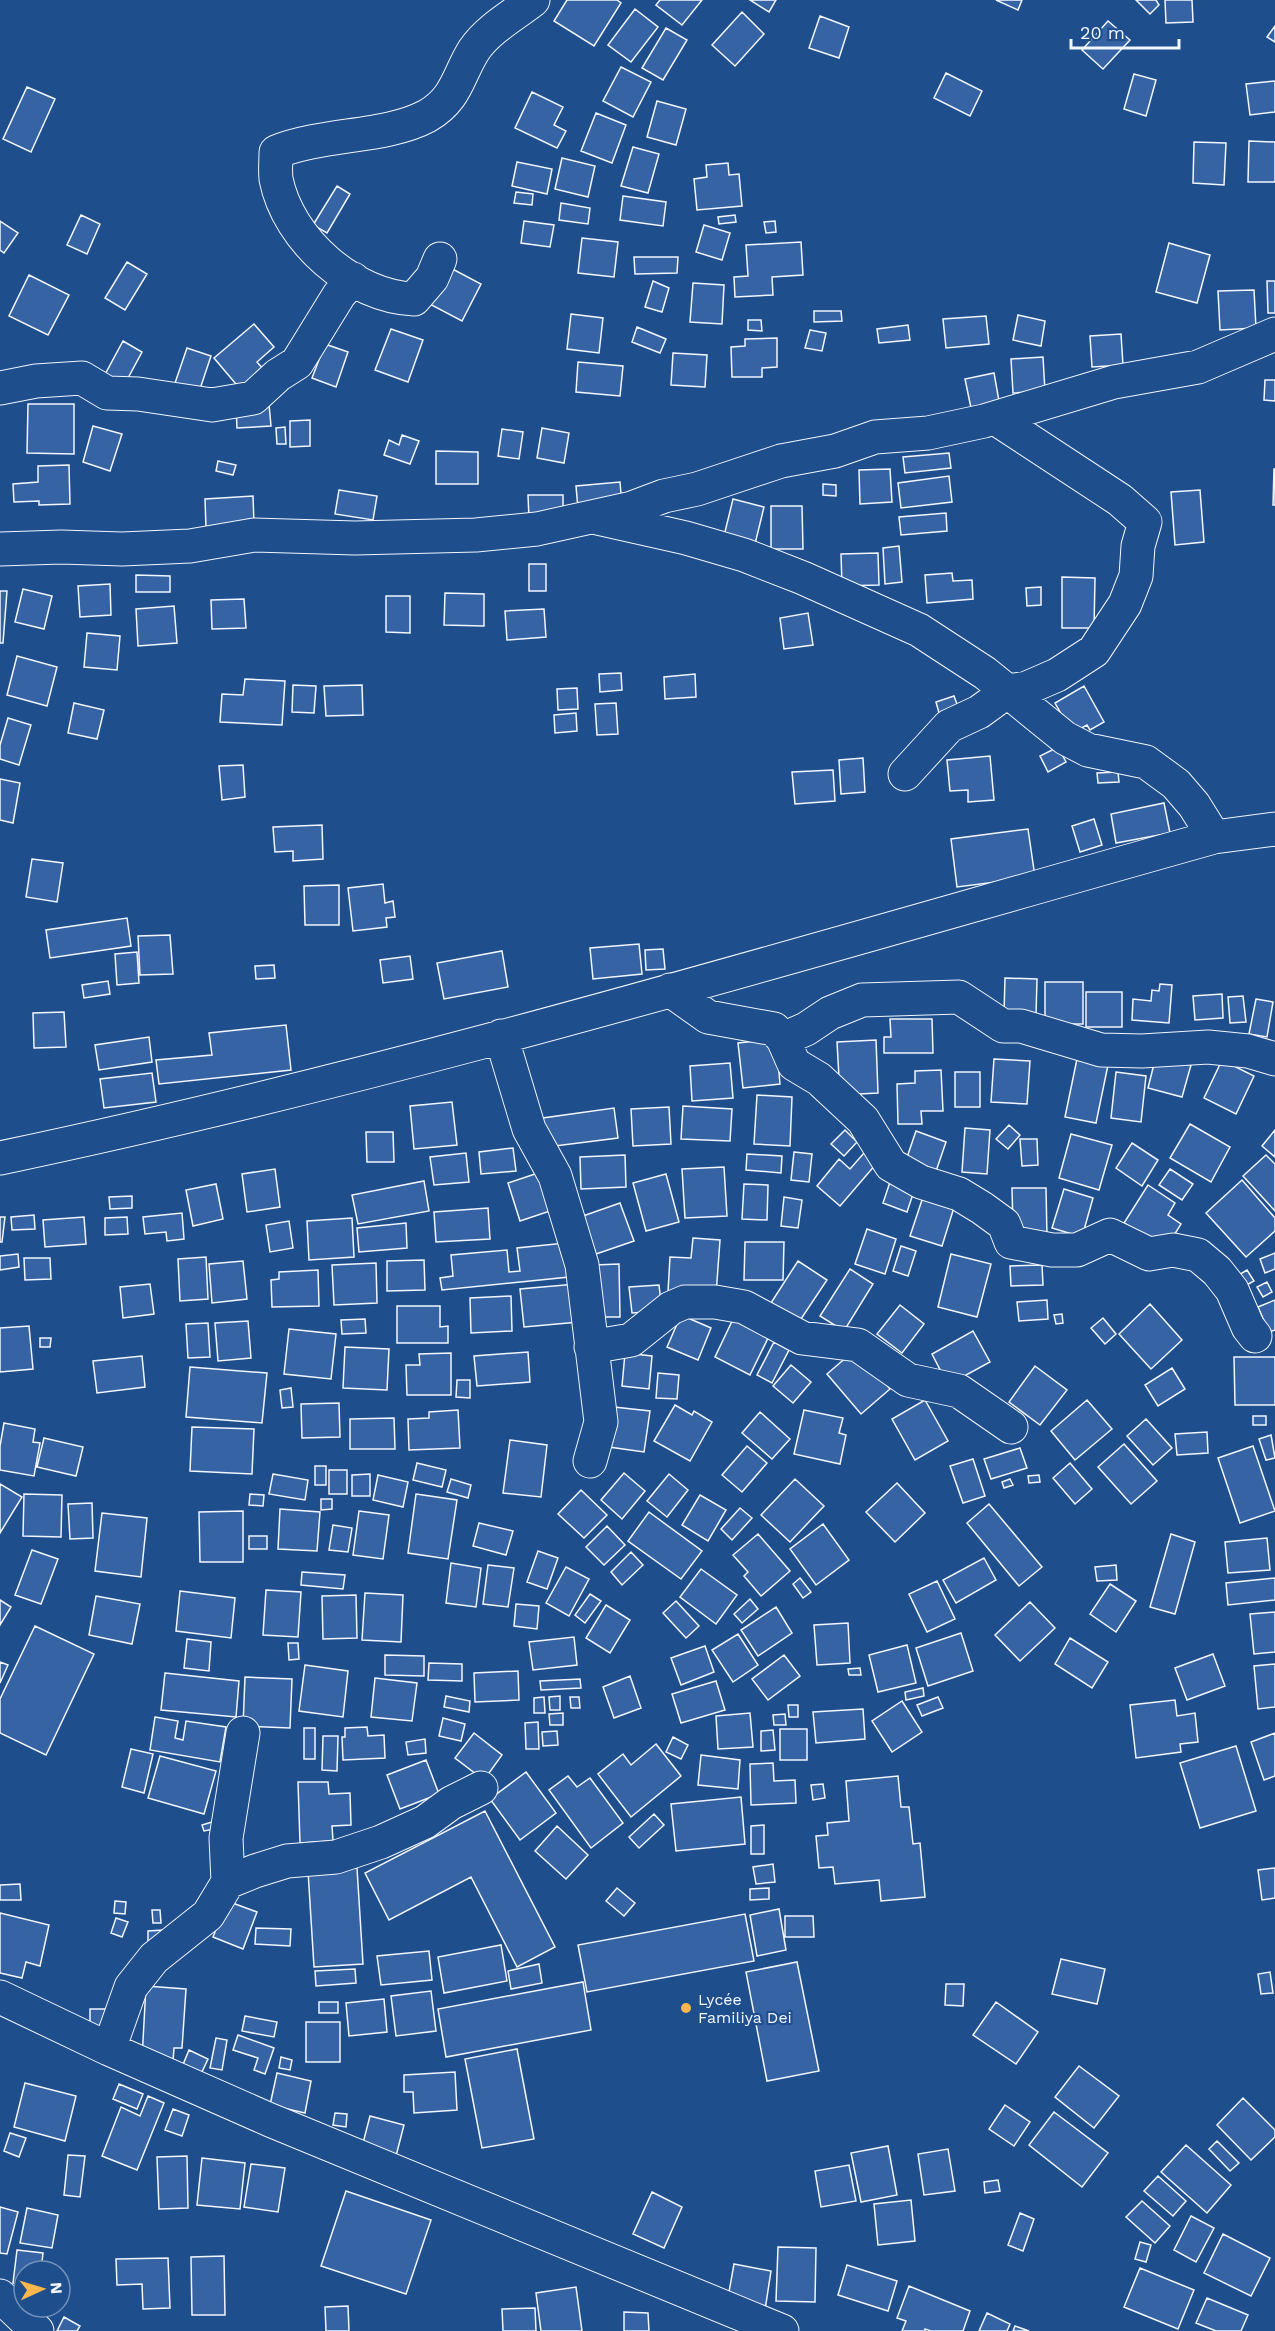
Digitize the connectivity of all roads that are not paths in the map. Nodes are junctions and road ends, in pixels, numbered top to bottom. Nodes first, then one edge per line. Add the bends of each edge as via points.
1 (533, 0) edge
2 (440, 259) dead end
3 (353, 279) junction
4 (1275, 334) edge
5 (0, 388) edge
6 (995, 418) junction
7 (591, 517) junction
8 (0, 549) edge
9 (1008, 691) junction
10 (905, 774) dead end
11 (1275, 829) edge
12 (1214, 837) junction
13 (670, 990) junction
14 (501, 1036) junction
15 (783, 1039) junction
16 (1275, 1059) edge
17 (0, 1158) edge
18 (1255, 1336) dead end
19 (591, 1347) junction
20 (1011, 1427) dead end
21 (590, 1461) dead end
22 (243, 1733) dead end
23 (481, 1788) dead end
24 (228, 1882) junction
25 (0, 1997) edge
26 (109, 2049) junction
27 (0, 2296) edge
28 (38, 2331) edge
29 (782, 2331) edge

1 - 3 street via 487,35 474,51 456,90 429,115 405,125 296,143 276,152 276,179 298,230 331,266
2 - 3 street via 432,278 414,299 397,299
3 - 5 street via 297,363 253,398 212,405 107,393 82,378
4 - 6 street via 1198,367 1114,382
6 - 7 street via 928,433 875,437
6 - 9 street via 1120,500 1145,522 1129,595 1094,651 1057,675 1027,688
7 - 8 street via 537,529 476,535 255,535 190,546
7 - 9 street via 710,544 803,578 918,630
9 - 10 street via 949,726
9 - 12 street via 1065,738 1088,750 1146,762 1176,784
11 - 12 street
12 - 13 street
13 - 14 street
13 - 15 street via 708,1017 774,1029
14 - 17 street via 164,1122
14 - 19 street via 529,1129 555,1176 582,1265
15 - 16 street via 830,1012 862,1000 959,997 1003,1026 1022,1026 1101,1050 1208,1047 1248,1051
15 - 18 street via 794,1064 819,1079 863,1120 891,1165 982,1208 1004,1224 1011,1242 1052,1250 1077,1250 1110,1235 1149,1254 1173,1250 1198,1255 1232,1290
19 - 20 street via 631,1340 671,1308 685,1302 744,1307 802,1338 858,1345 908,1380 959,1391
19 - 21 street via 601,1422
22 - 24 street via 226,1838
23 - 24 street via 381,1842 336,1857 287,1861
24 - 26 street via 208,1915 154,1958 131,1987
25 - 26 street
26 - 29 street via 270,2120
27 - 28 street

